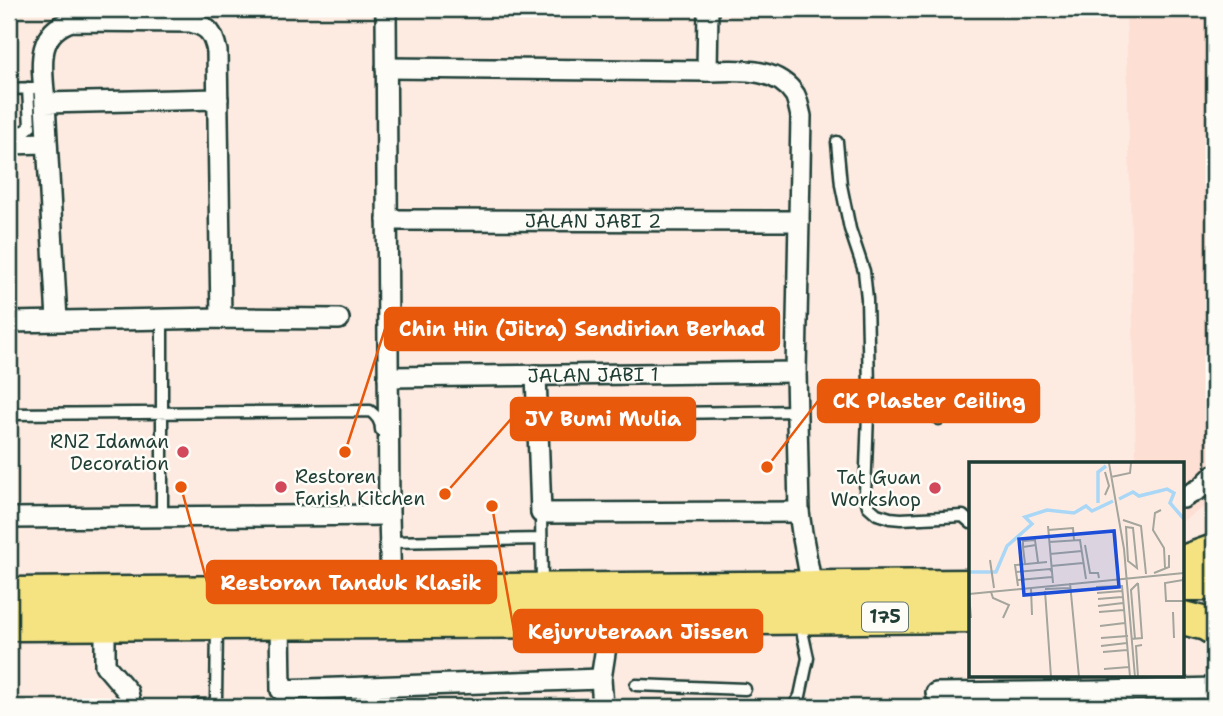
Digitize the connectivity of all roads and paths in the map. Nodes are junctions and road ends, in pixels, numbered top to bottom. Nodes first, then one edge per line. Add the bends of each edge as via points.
1 (386, 9) edge
2 (708, 9) edge
3 (386, 68) junction
4 (706, 72) junction
5 (9, 89) edge
6 (39, 93) junction
7 (218, 99) junction
8 (9, 132) edge
9 (837, 142) dead end
10 (46, 143) junction
11 (9, 144) edge
12 (387, 220) junction
13 (799, 221) junction
14 (221, 318) junction
15 (162, 319) junction
16 (339, 319) dead end
17 (57, 320) junction
18 (9, 322) edge
19 (796, 372) junction
20 (536, 375) junction
21 (388, 377) junction
22 (869, 387) junction
23 (797, 411) junction
24 (163, 413) junction
25 (9, 414) edge
26 (537, 415) junction
27 (939, 419) dead end
28 (1214, 475) edge
29 (1184, 497) edge
30 (799, 512) junction
31 (541, 513) junction
32 (385, 515) junction
33 (162, 516) junction
34 (9, 517) edge
35 (969, 521) edge
36 (541, 539) junction
37 (390, 542) junction
38 (1214, 551) edge
39 (1184, 562) edge
40 (1184, 584) edge
41 (1214, 584) edge
42 (969, 586) edge
43 (812, 587) junction
44 (542, 589) junction
45 (391, 590) junction
46 (9, 594) edge
47 (1214, 615) edge
48 (1184, 616) edge
49 (1184, 616) edge
50 (969, 617) edge
51 (799, 618) junction
52 (610, 621) junction
53 (217, 622) junction
54 (104, 623) junction
55 (280, 623) junction
56 (9, 624) edge
57 (1214, 629) edge
58 (601, 679) junction
59 (636, 685) dead end
60 (1214, 688) edge
61 (745, 689) dead end
62 (936, 692) dead end
63 (280, 699) edge
64 (1102, 699) edge
65 (197, 705) dead end
66 (131, 707) edge
67 (603, 707) edge
68 (793, 707) edge

1 - 3 street
2 - 4 street
3 - 4 street
3 - 12 street
4 - 13 street via 752,71 773,76 796,96 801,116
5 - 6 lane
6 - 7 street
6 - 7 street via 44,45 60,24 72,20 191,22 202,25 215,40
6 - 8 lane via 30,127
6 - 10 street
7 - 14 street
9 - 22 lane via 845,207 864,271
10 - 11 street
10 - 17 street
12 - 13 street, JALAN JABI 2
12 - 21 street
13 - 19 street
14 - 15 street
14 - 16 street
15 - 17 street
15 - 24 lane
17 - 18 street
19 - 20 street, JALAN JABI 1
19 - 23 street
20 - 21 street, JALAN JABI 1
20 - 26 street
21 - 32 street
22 - 27 lane via 913,393 935,410
22 - 35 lane via 868,506 890,518 963,516
23 - 26 lane
23 - 30 street
24 - 25 lane
24 - 32 lane via 370,411 381,424
24 - 33 lane
26 - 31 street
28 - 29 street
30 - 31 street
30 - 43 street
31 - 36 lane
32 - 33 street
32 - 37 street
33 - 34 street
36 - 37 lane
36 - 44 lane
37 - 45 street
38 - 39 highway
40 - 41 highway
42 - 43 highway, 175
43 - 44 highway, 175
44 - 45 highway, 175
45 - 46 highway, 175
47 - 48 highway
49 - 57 highway
50 - 51 highway, 175
51 - 52 highway, 175
51 - 68 lane via 808,658
52 - 55 highway, 175
52 - 58 street
53 - 54 highway, 175
53 - 55 highway, 175
53 - 65 lane via 216,700 211,705
54 - 56 highway, 175
54 - 66 street via 105,665 128,692
55 - 63 street
58 - 63 street
58 - 67 street
59 - 61 lane
60 - 64 street
62 - 64 street

